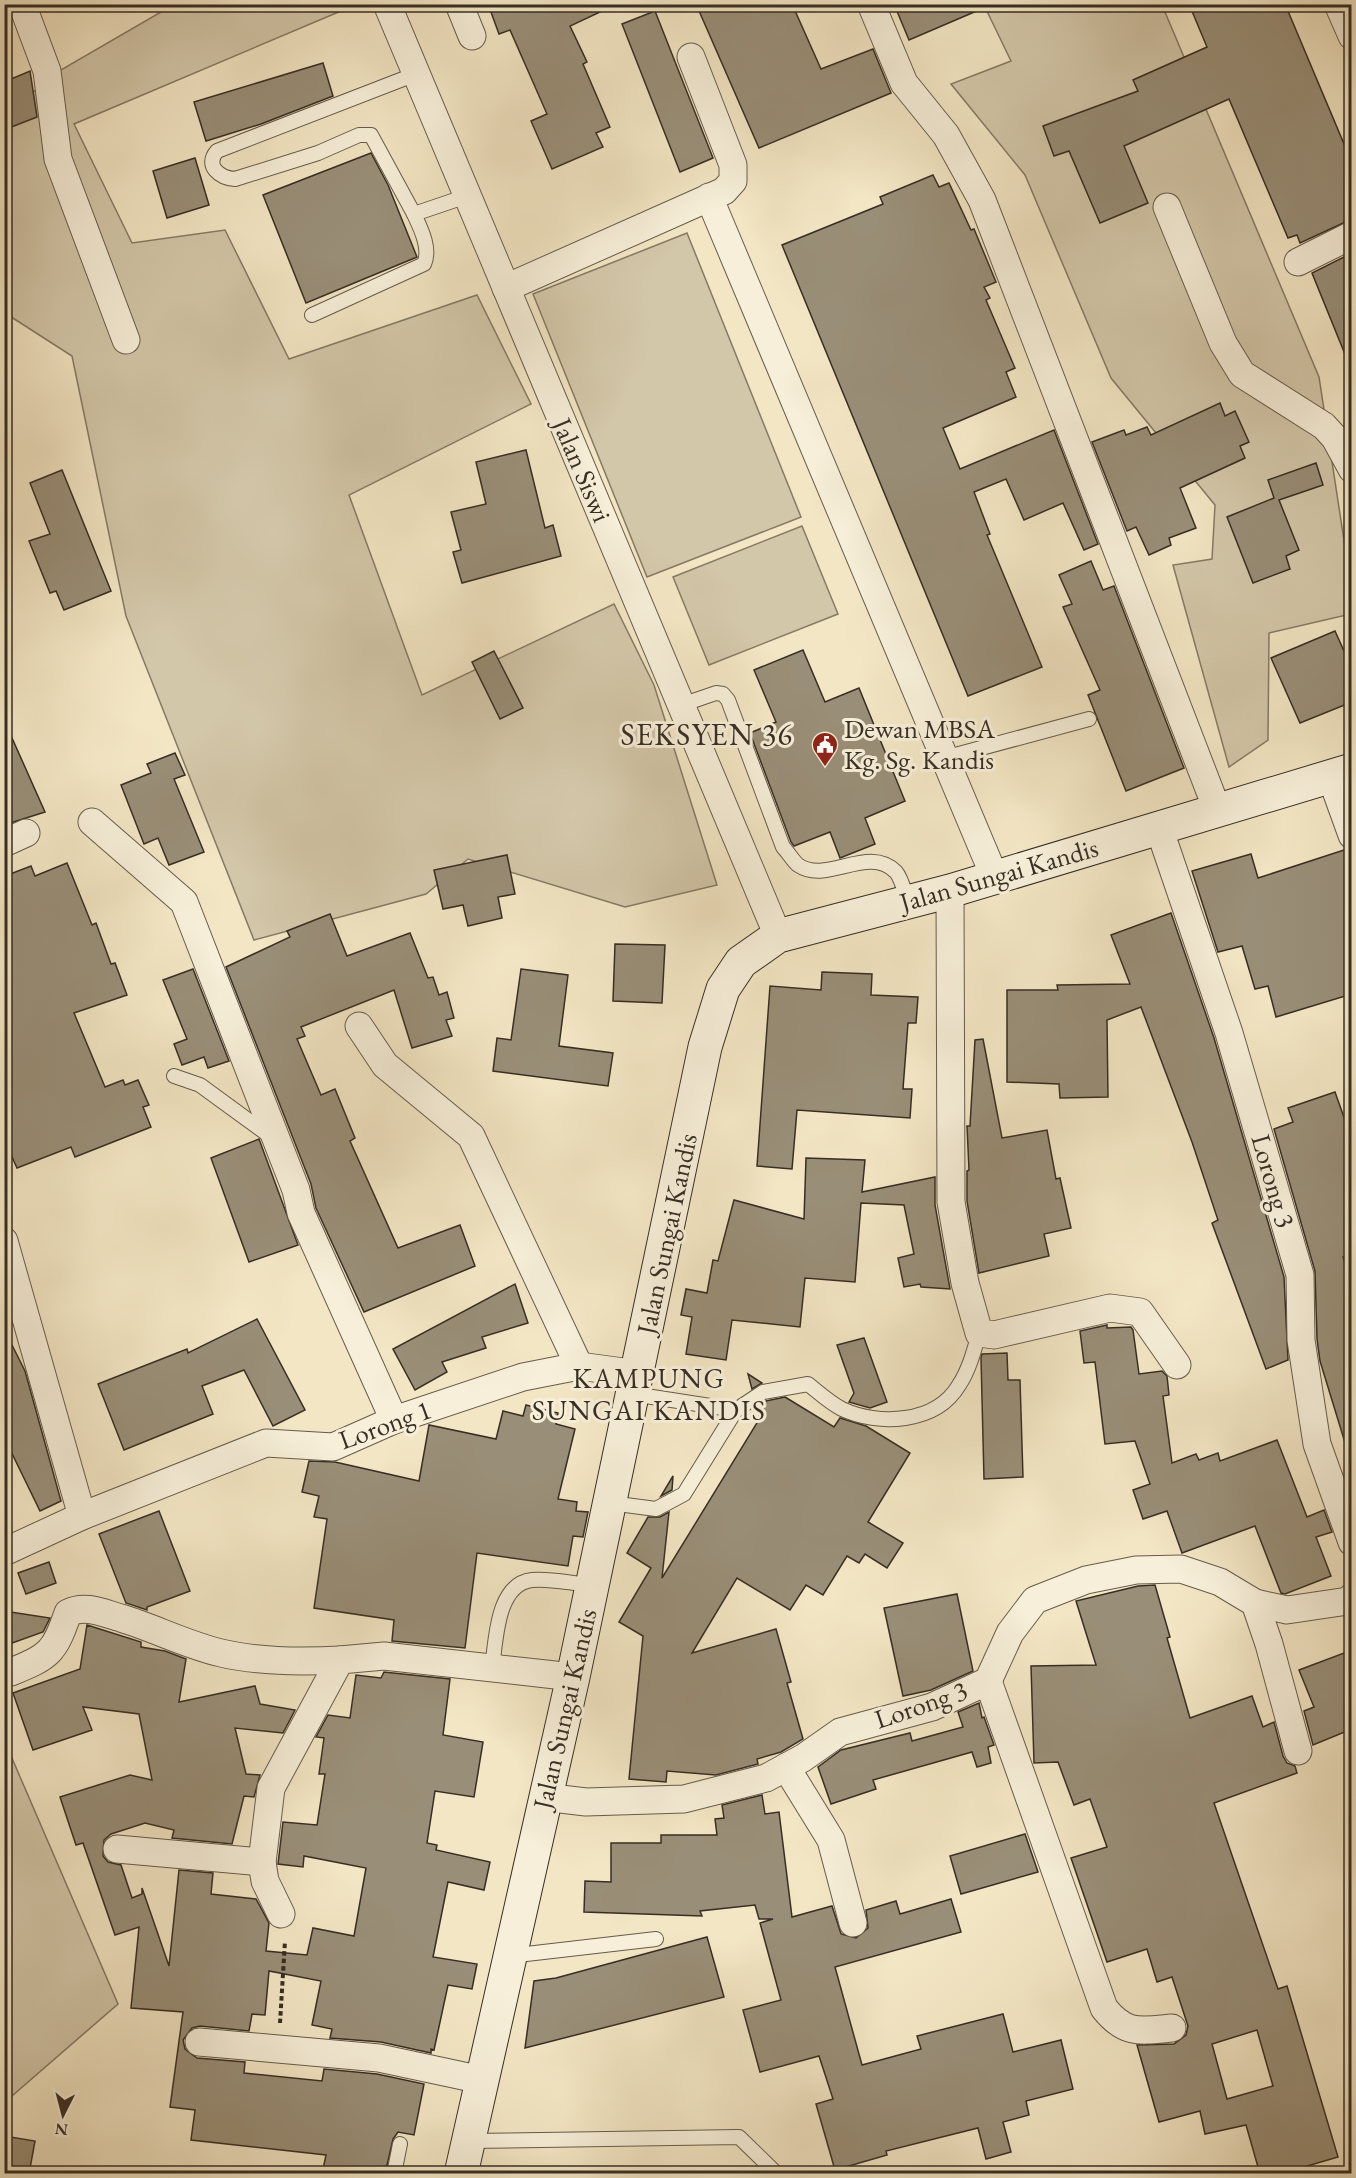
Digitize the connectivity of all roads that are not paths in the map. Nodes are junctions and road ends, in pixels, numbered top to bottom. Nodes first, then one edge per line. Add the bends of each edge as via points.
1 (22, 4) edge
2 (387, 4) edge
3 (459, 4) edge
4 (871, 4) edge
5 (1338, 4) edge
6 (472, 36) dead end
7 (1352, 36) edge
8 (691, 57) dead end
9 (416, 74) junction
10 (467, 196) junction
11 (709, 198) junction
12 (1167, 207) dead end
13 (414, 214) junction
14 (1352, 235) edge
15 (1298, 262) dead end
16 (506, 288) junction
17 (312, 315) dead end
18 (126, 340) dead end
19 (1352, 469) edge
20 (681, 705) junction
21 (1089, 719) dead end
22 (944, 758) junction
23 (1341, 773) edge
24 (1218, 812) junction
25 (92, 822) dead end
26 (1159, 828) junction
27 (1352, 836) edge
28 (995, 878) junction
29 (950, 891) junction
30 (908, 902) junction
31 (778, 936) junction
32 (358, 1026) dead end
33 (174, 1076) dead end
34 (276, 1141) junction
35 (4, 1241) edge
36 (979, 1333) junction
37 (1177, 1365) dead end
38 (579, 1366) junction
39 (636, 1384) junction
40 (736, 1410) junction
41 (394, 1420) junction
42 (610, 1503) junction
43 (82, 1516) junction
44 (1352, 1542) edge
45 (4, 1552) edge
46 (592, 1586) junction
47 (1352, 1597) edge
48 (1255, 1602) junction
49 (340, 1660) junction
50 (492, 1668) junction
51 (11, 1672) dead end
52 (573, 1677) junction
53 (988, 1681) junction
54 (1298, 1751) dead end
55 (786, 1767) junction
56 (544, 1797) junction
57 (117, 1849) dead end
58 (262, 1862) junction
59 (281, 1914) road end
60 (853, 1923) dead end
61 (656, 1939) dead end
62 (509, 1956) junction
63 (1172, 2028) dead end
64 (199, 2042) dead end
65 (482, 2080) junction
66 (468, 2141) junction
67 (400, 2144) dead end
68 (394, 2174) edge
69 (461, 2174) edge
70 (777, 2174) edge

1 - 18 street via 48,71 58,159
2 - 9 street, Jalan Siswi
3 - 6 street
4 - 24 street via 904,83 946,135 982,200
5 - 7 street
8 - 11 street via 733,165 733,181
9 - 10 street, Jalan Siswi
9 - 13 lane via 217,151 212,162 214,170 222,176 235,179 296,161 359,135 371,135
10 - 13 lane
10 - 16 street, Jalan Siswi
11 - 16 street
11 - 22 street
12 - 19 street via 1223,343 1242,374 1324,426
13 - 17 lane via 427,252 424,264
14 - 15 street
16 - 20 street, Jalan Siswi
20 - 30 lane via 716,693 728,699 783,847 798,865 813,870 867,862 882,864 897,873
20 - 31 street, Jalan Siswi
21 - 22 lane
22 - 28 street
23 - 24 street, Jalan Sungai Kandis
23 - 27 street
24 - 26 street, Jalan Sungai Kandis
25 - 34 street via 184,902
26 - 28 street, Jalan Sungai Kandis
26 - 44 street, Lorong 3 via 1229,1034 1300,1275 1301,1340 1317,1444
28 - 29 street, Jalan Sungai Kandis
29 - 30 street, Jalan Sungai Kandis
29 - 36 street via 951,1202 965,1283
30 - 31 street, Jalan Sungai Kandis
31 - 39 street, Jalan Sungai Kandis via 741,962 723,989 711,1027
32 - 38 street via 385,1065 471,1136
33 - 34 lane via 200,1085
34 - 41 street via 301,1213
35 - 43 street
36 - 37 street via 994,1335 1110,1308 1140,1312
36 - 40 lane via 959,1387 944,1402 915,1416 884,1421 841,1409 808,1384 763,1392
38 - 39 street, Lorong 1
38 - 41 street, Lorong 1 via 523,1377
39 - 40 lane
39 - 42 street, Jalan Sungai Kandis
40 - 42 lane via 684,1494 656,1509
41 - 43 street, Lorong 1 via 333,1447 266,1443
42 - 46 street, Jalan Sungai Kandis
43 - 45 street, Lorong 1
46 - 50 lane via 530,1580 515,1588 506,1597 500,1616
46 - 52 street, Jalan Sungai Kandis
47 - 48 street, Lorong 3 via 1348,1601 1287,1610
48 - 53 street, Lorong 3 via 1220,1582 1181,1569 1136,1570 1086,1580 1035,1600 1011,1633
48 - 54 street
49 - 50 street via 384,1656
49 - 51 street via 267,1660 220,1653 150,1627 76,1609 68,1613 58,1642 43,1659
49 - 58 street via 271,1788
50 - 52 street
52 - 56 street, Jalan Sungai Kandis
53 - 55 street, Lorong 3 via 932,1707 840,1732
53 - 63 street via 1104,2008 1116,2024 1141,2031
55 - 56 street, Lorong 3 via 766,1778 684,1799 586,1802
55 - 60 street via 831,1840
56 - 62 street, Jalan Sungai Kandis
57 - 58 street
58 - 59 street via 265,1881
61 - 62 lane
62 - 65 street, Jalan Sungai Kandis
64 - 65 street via 379,2058
65 - 66 street, Jalan Sungai Kandis
66 - 69 street, Jalan Sungai Kandis
66 - 70 lane via 739,2137
67 - 68 lane

